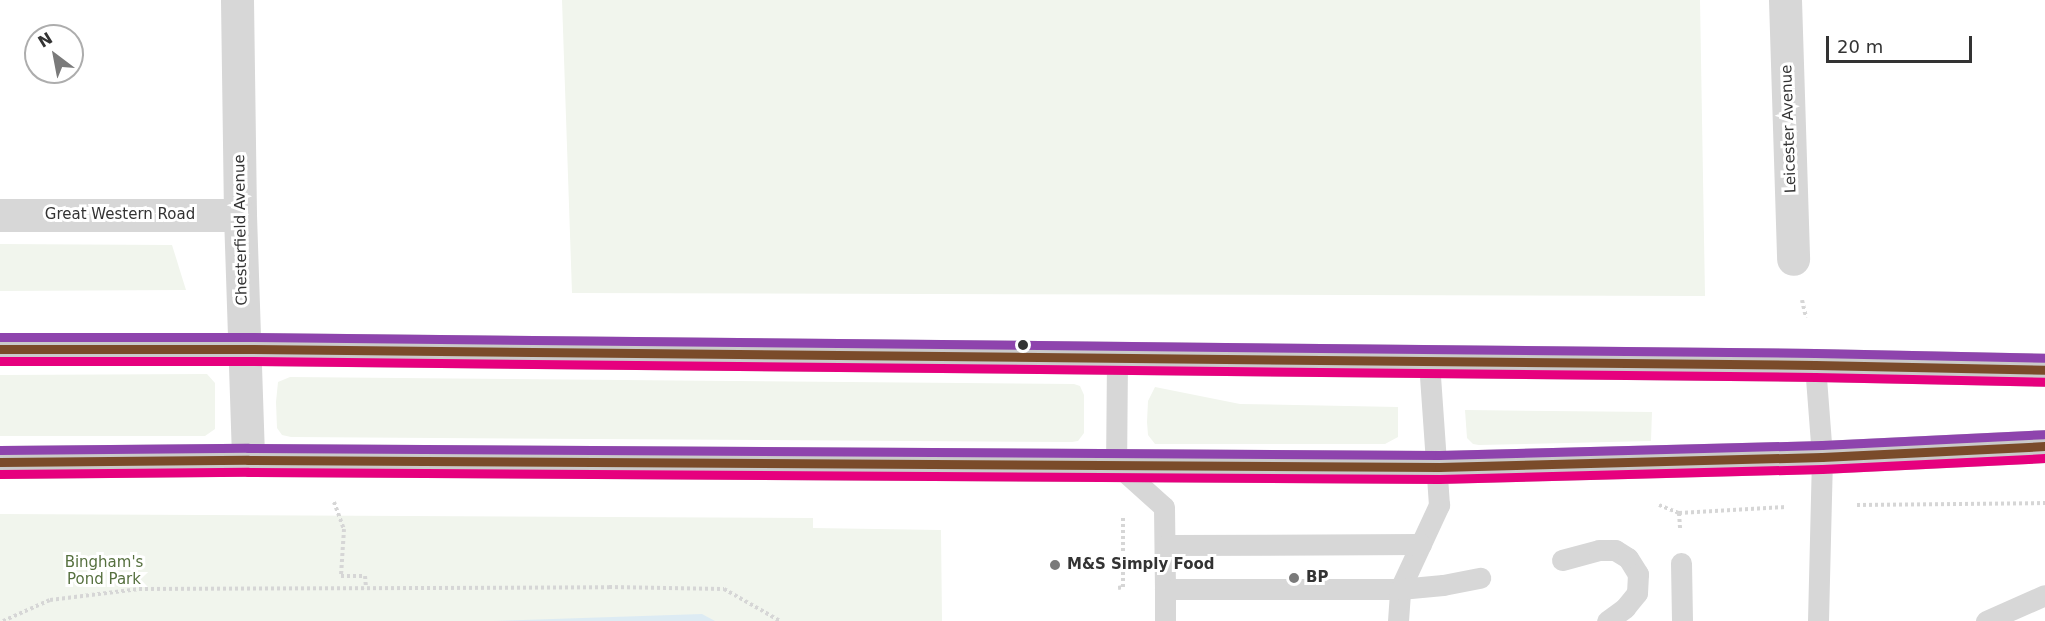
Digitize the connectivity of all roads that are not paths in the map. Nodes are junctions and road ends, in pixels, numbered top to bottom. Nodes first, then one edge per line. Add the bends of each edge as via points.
1 (237, 0) edge
2 (1785, 0) edge
3 (0, 215) edge
4 (240, 215) junction
5 (1793, 259) dead end
6 (0, 349) edge
7 (244, 349) junction
8 (1117, 358) junction
9 (1429, 361) junction
10 (1815, 365) junction
11 (2045, 370) edge
12 (2045, 446) edge
13 (1822, 457) junction
14 (248, 460) junction
15 (0, 462) edge
16 (1116, 464) junction
17 (1439, 467) junction
18 (1421, 544) junction
19 (1166, 546) junction
20 (1562, 560) dead end
21 (1681, 562) dead end
22 (1480, 578) dead end
23 (1165, 589) junction
24 (1400, 589) junction
25 (2045, 595) edge
26 (1165, 621) edge
27 (1398, 621) edge
28 (1607, 621) edge
29 (1682, 621) edge
30 (1818, 621) edge
31 (1986, 621) edge

1 - 4 street, Chesterfield Avenue
2 - 5 street, Leicester Avenue
3 - 4 street, Great Western Road
4 - 7 street, Chesterfield Avenue
6 - 7 main road
7 - 8 main road
7 - 14 street, Chesterfield Avenue
8 - 9 main road
8 - 16 lane
9 - 10 main road
9 - 17 lane
10 - 11 main road
10 - 13 lane
12 - 13 main road
13 - 17 main road
13 - 30 lane
14 - 15 main road
14 - 16 main road
16 - 17 main road
16 - 19 lane via 1164,507
17 - 18 lane via 1439,505
18 - 19 lane
18 - 24 lane
19 - 23 lane
20 - 28 lane via 1599,550 1615,550 1628,558 1638,574 1637,593
21 - 29 lane
22 - 24 lane
23 - 24 lane
23 - 26 lane
24 - 27 lane
25 - 31 lane

